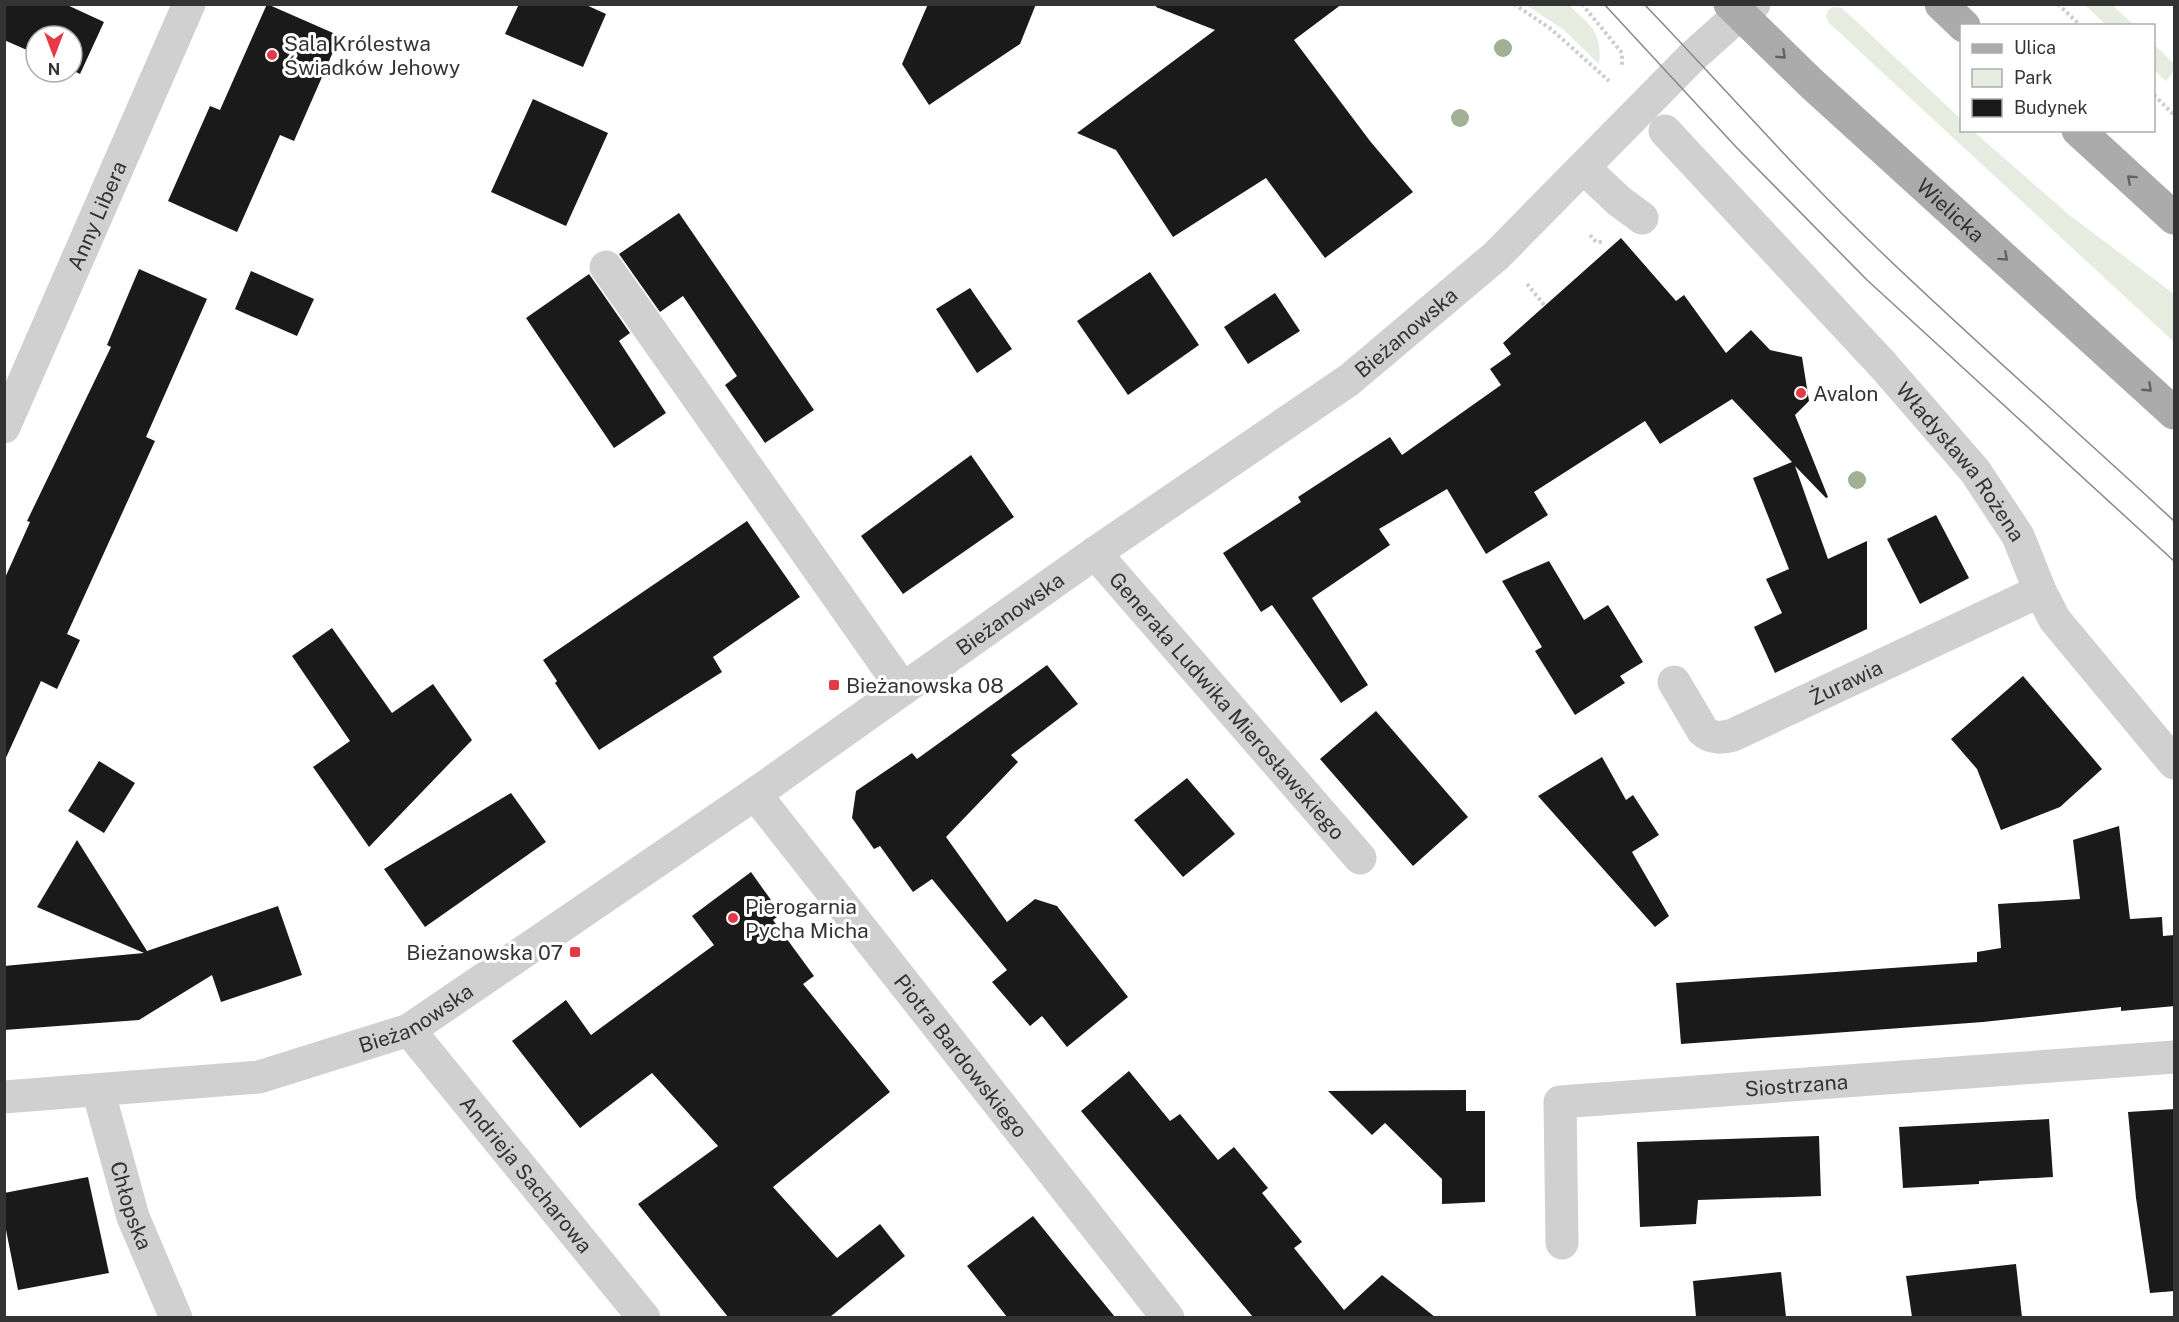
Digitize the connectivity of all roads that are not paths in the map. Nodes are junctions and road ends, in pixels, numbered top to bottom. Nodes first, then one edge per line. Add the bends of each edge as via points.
1 (189, 4) edge
2 (1741, 8) edge
3 (1665, 130) dead end
4 (2080, 132) edge
5 (1584, 168) junction
6 (1642, 218) dead end
7 (2175, 218) edge
8 (606, 267) dead end
9 (2175, 413) edge
10 (4, 427) edge
11 (1095, 553) junction
12 (2040, 591) junction
13 (1674, 682) dead end
14 (903, 689) junction
15 (2175, 763) edge
16 (755, 794) junction
17 (1360, 858) dead end
18 (409, 1030) junction
19 (2175, 1057) edge
20 (98, 1090) junction
21 (4, 1097) edge
22 (1562, 1243) dead end
23 (176, 1317) edge
24 (645, 1317) edge
25 (1168, 1317) edge

1 - 10 street, Anny Libera
2 - 5 street, Bieżanowska
2 -> 9 main road, Wielicka via 1811,83
3 - 12 street, Władysława Rożena via 1883,365 1975,471 2018,536
7 -> 4 main road
5 - 6 street
5 - 11 street, Bieżanowska via 1496,256 1349,380
8 - 14 street
11 - 14 street, Bieżanowska
11 - 17 street, Generała Ludwika Mierosławskiego
12 - 13 street, Żurawia via 1725,737 1708,736 1703,731
12 - 15 street, Władysława Rożena via 2055,620
14 - 16 street, Bieżanowska
16 - 18 street, Bieżanowska
16 - 25 street, Piotra Bardowskiego
18 - 20 street, Bieżanowska via 259,1077
18 - 24 street, Andrieja Sacharowa
19 - 22 street, Siostrzana via 1560,1102
20 - 21 street, Bieżanowska
20 - 23 street, Chłopska via 133,1217

